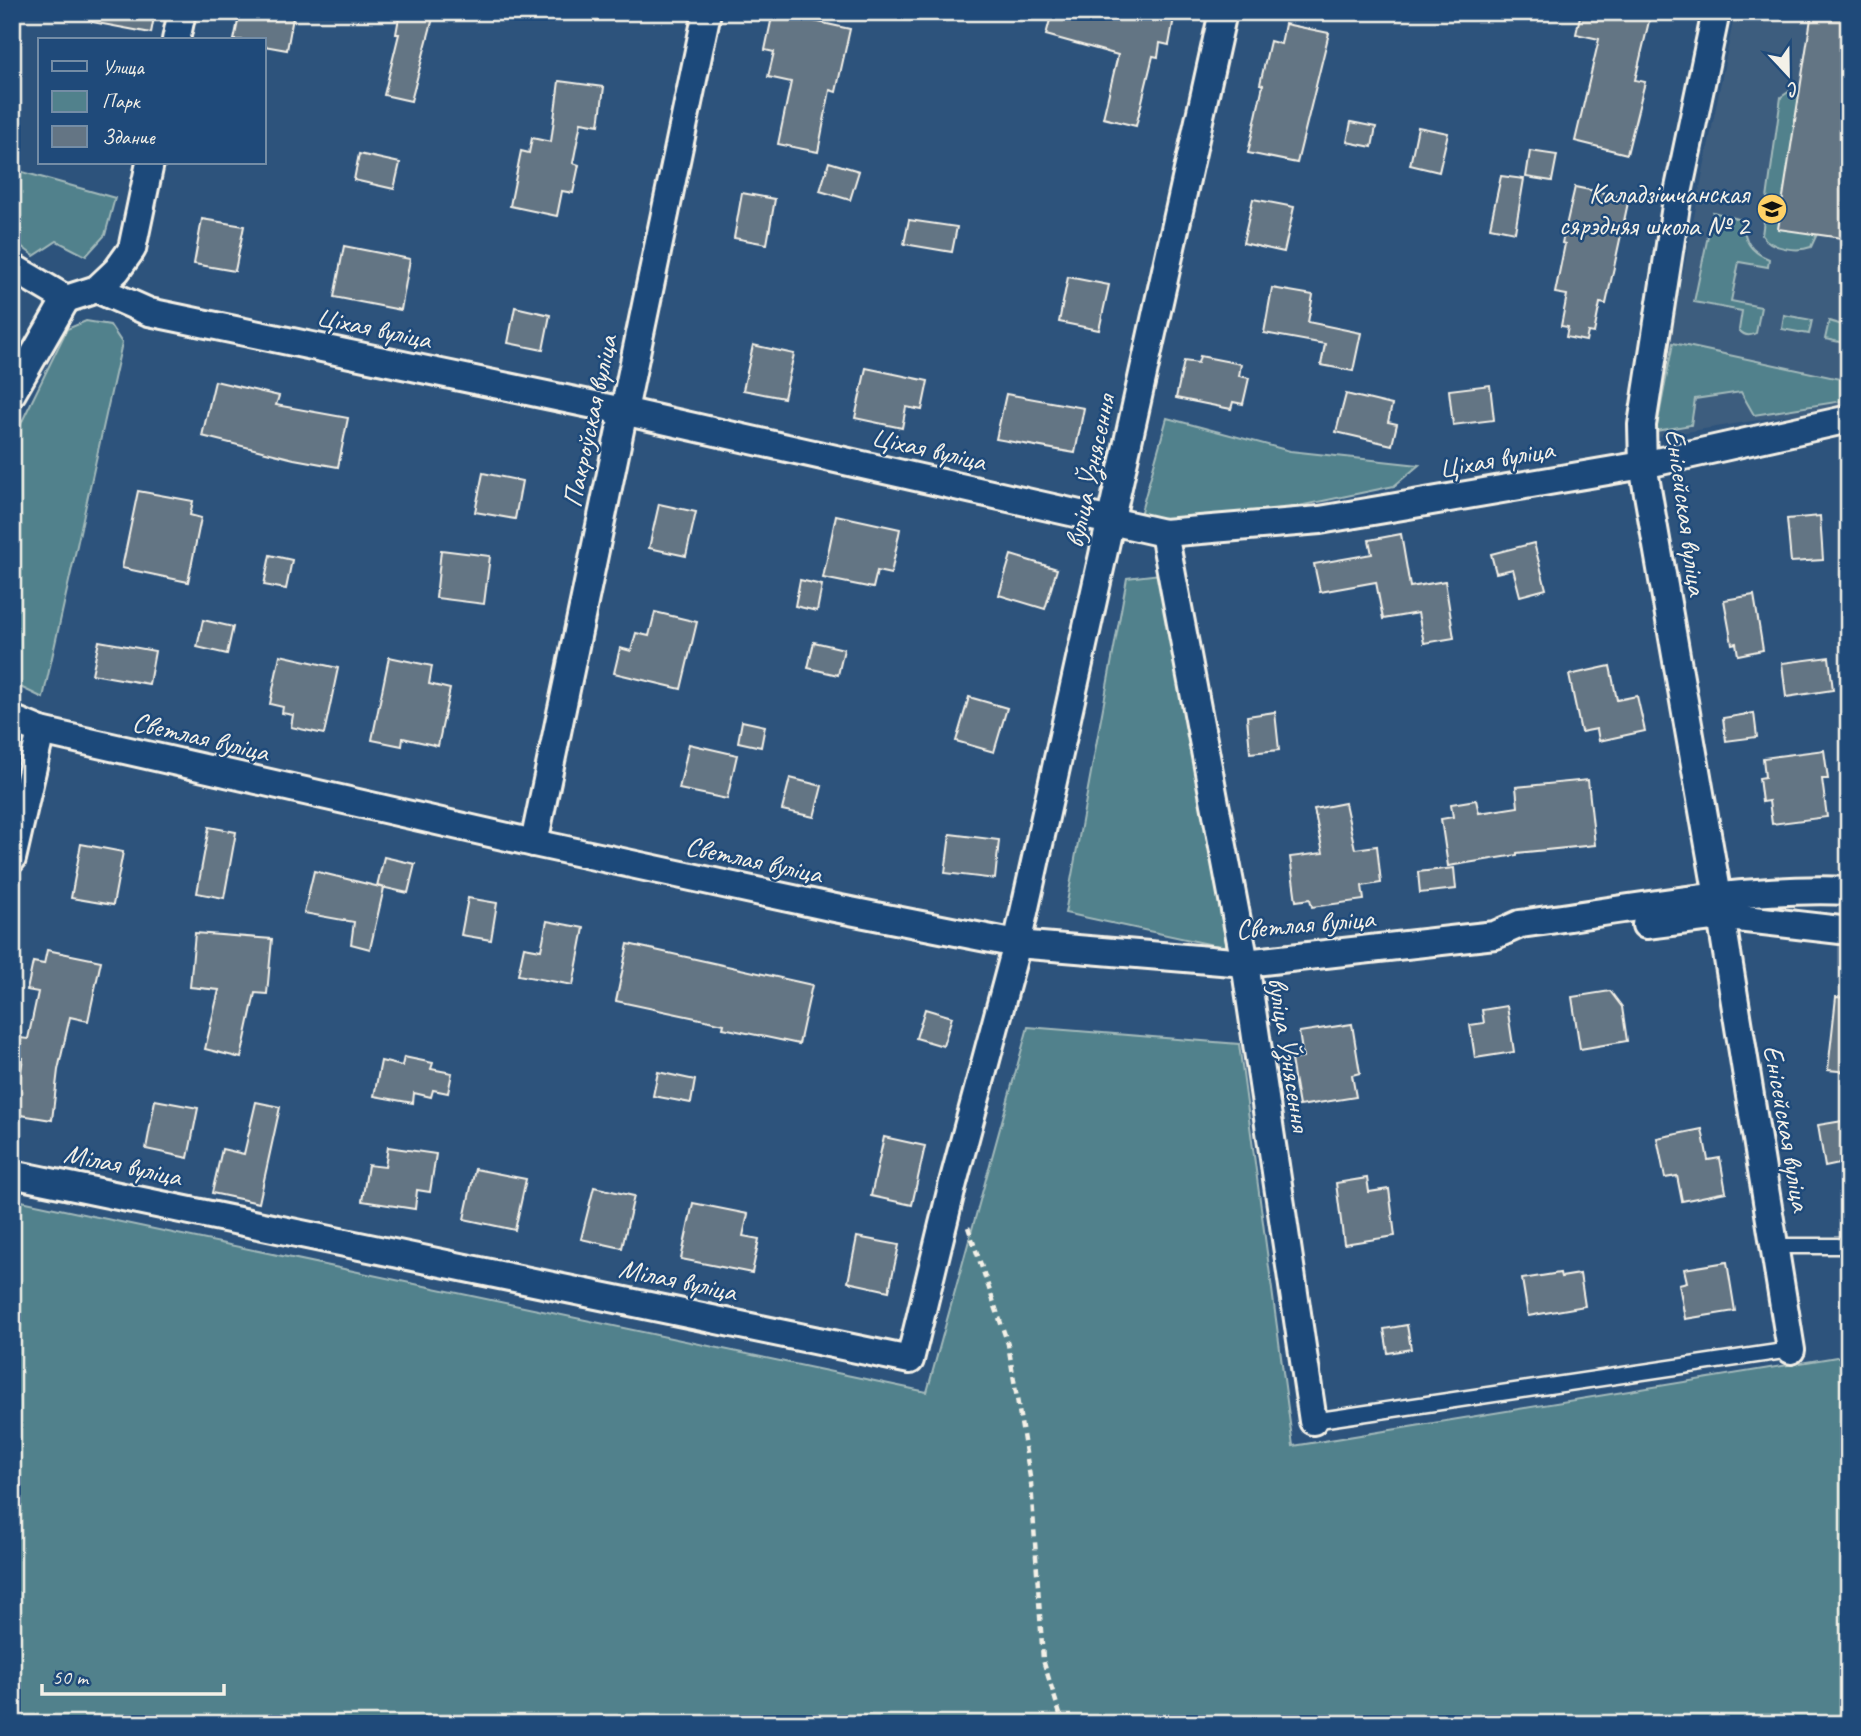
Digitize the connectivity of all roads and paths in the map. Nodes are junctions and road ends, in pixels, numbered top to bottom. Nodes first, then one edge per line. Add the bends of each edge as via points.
1 (182, 12) edge
2 (707, 12) edge
3 (1223, 12) edge
4 (1716, 12) edge
5 (176, 38) edge
6 (150, 164) edge
7 (12, 267) edge
8 (97, 289) junction
9 (66, 299) junction
10 (12, 393) edge
11 (622, 411) junction
12 (1849, 419) edge
13 (1643, 465) junction
14 (1111, 522) junction
15 (1164, 533) junction
16 (12, 719) edge
17 (41, 731) junction
18 (534, 843) junction
19 (12, 859) edge
20 (1849, 891) edge
21 (1719, 907) junction
22 (1849, 931) edge
23 (1017, 944) junction
24 (1245, 963) junction
25 (12, 1174) edge
26 (966, 1220) dead end
27 (1776, 1246) junction
28 (1849, 1246) edge
29 (1791, 1350) joint
30 (1313, 1421) joint
31 (1063, 1724) edge

1 - 5 street
2 - 11 street, Пакроўская вуліца
3 - 14 street, вуліца Ўзнясення
4 - 13 street, Енісейская вуліца via 1676,207 1642,425
6 - 8 street via 132,249
7 - 9 street
8 - 9 street
8 - 11 street, Ціхая вуліца via 149,312
9 - 10 street
11 - 14 street, Ціхая вуліца
11 - 18 street, Пакроўская вуліца
12 - 13 street, Ціхая вуліца
13 - 15 street, Ціхая вуліца via 1320,520
13 - 21 street, Енісейская вуліца
14 - 15 street, Ціхая вуліца
14 - 23 street, вуліца Ўзнясення
15 - 24 street, вуліца Ўзнясення
16 - 17 street, Светлая вуліца
17 - 18 street, Светлая вуліца
17 - 19 street
18 - 23 street, Светлая вуліца
20 - 21 street, Светлая вуліца via 1822,890
21 - 22 street, Светлая вуліца
21 - 24 street, Светлая вуліца via 1518,939 1494,935
21 - 27 street, Енісейская вуліца
23 - 24 street, Светлая вуліца
23 - 25 street, Мілая вуліца via 910,1360
24 - 30 street, вуліца Ўзнясення
26 - 31 path via 1008,1344 1031,1483 1043,1660
27 - 28 lane
27 - 29 street, Енісейская вуліца
29 - 30 lane

